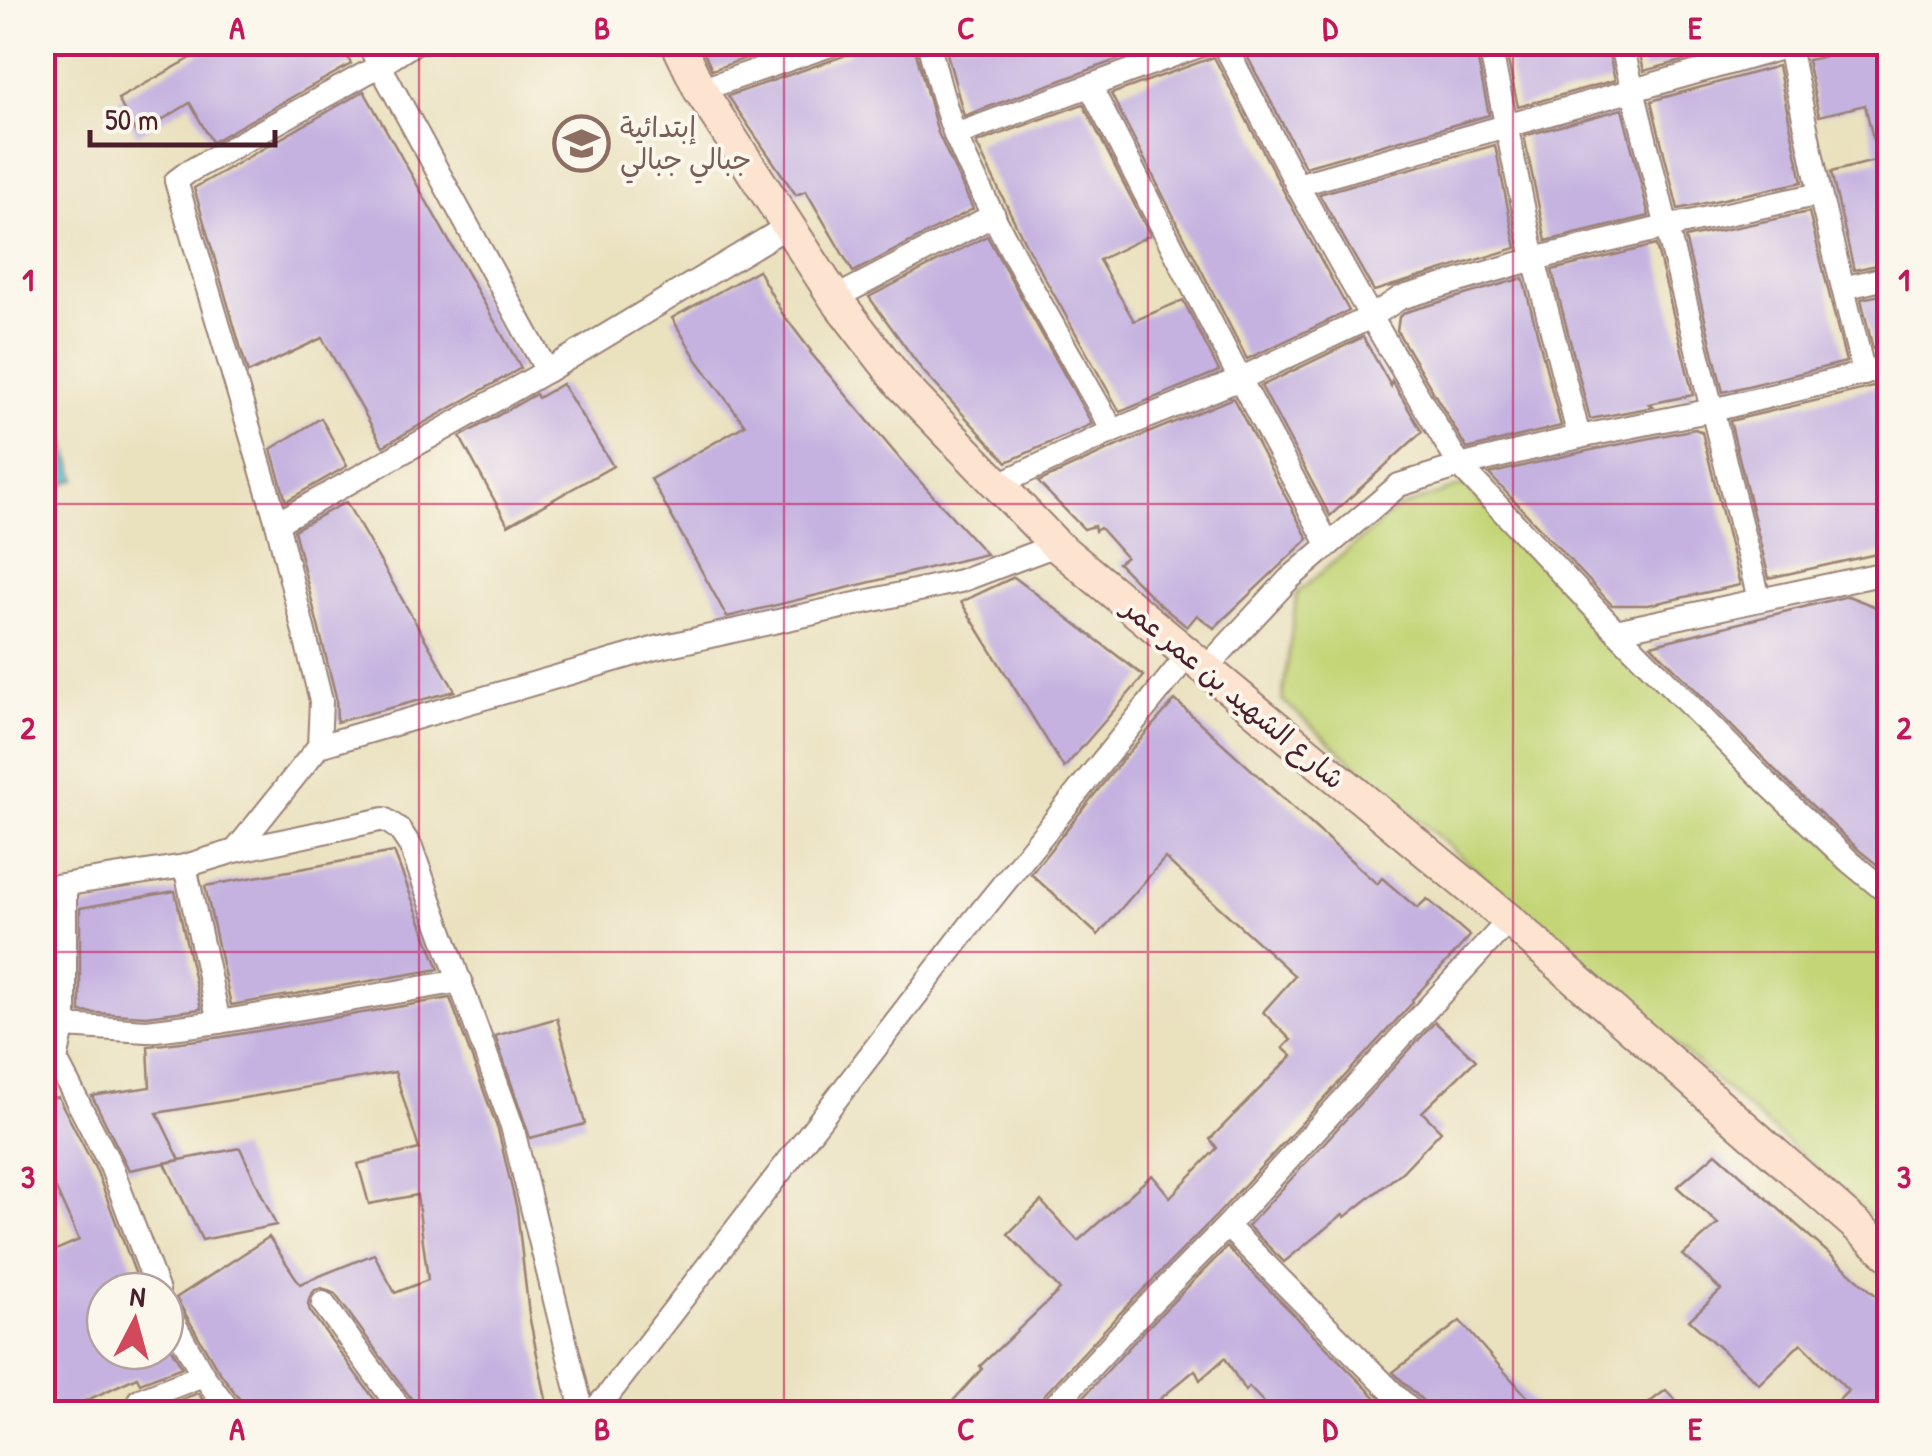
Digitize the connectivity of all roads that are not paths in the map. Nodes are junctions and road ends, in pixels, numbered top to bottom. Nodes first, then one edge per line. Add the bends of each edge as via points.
1 (367, 42) edge
2 (416, 42) edge
3 (677, 42) edge
4 (928, 42) edge
5 (1210, 42) edge
6 (1223, 42) edge
7 (1488, 42) edge
8 (1621, 42) edge
9 (1795, 44) edge
10 (823, 45) edge
11 (380, 66) junction
12 (1090, 86) junction
13 (700, 90) junction
14 (1634, 90) junction
15 (1507, 128) junction
16 (955, 135) junction
17 (1297, 185) junction
18 (1820, 194) junction
19 (994, 215) junction
20 (788, 226) junction
21 (1666, 227) junction
22 (1534, 259) junction
23 (1890, 277) edge
24 (1843, 288) junction
25 (835, 298) junction
26 (1371, 317) junction
27 (1890, 367) edge
28 (547, 371) junction
29 (1864, 374) junction
30 (1240, 379) junction
31 (1714, 410) junction
32 (1113, 431) junction
33 (1579, 437) junction
34 (1460, 466) junction
35 (997, 485) junction
36 (277, 524) junction
37 (1056, 544) junction
38 (1328, 544) junction
39 (1888, 578) edge
40 (1759, 599) junction
41 (1616, 630) junction
42 (1196, 662) junction
43 (319, 746) junction
44 (235, 850) junction
45 (185, 866) junction
46 (54, 887) edge
47 (1890, 895) edge
48 (1508, 920) junction
49 (461, 981) junction
50 (218, 1022) junction
51 (64, 1026) junction
52 (49, 1068) edge
53 (1227, 1226) junction
54 (1890, 1255) edge
55 (150, 1271) edge
56 (323, 1303) dead end
57 (185, 1344) edge
58 (202, 1375) junction
59 (144, 1414) edge
60 (232, 1414) edge
61 (404, 1414) edge
62 (582, 1414) edge
63 (590, 1414) edge
64 (1048, 1414) edge
65 (1414, 1414) edge

1 - 11 street
2 - 11 street
3 - 13 street, شارع الشهيد بن عمر عمر
4 - 16 street
5 - 12 street
6 - 17 street
7 - 15 street
8 - 14 street
9 - 14 street
9 - 18 street
10 - 13 street
11 - 28 street
11 - 36 street via 176,182
12 - 16 street
12 - 30 street
13 - 20 street, شارع الشهيد بن عمر عمر
14 - 15 street
14 - 21 street
15 - 17 street
15 - 22 street
16 - 19 street
17 - 26 street
18 - 21 street
18 - 24 street
19 - 25 street
19 - 32 street
20 - 25 street, شارع الشهيد بن عمر عمر
20 - 28 street
21 - 22 street
21 - 31 street
22 - 26 street via 1400,298
22 - 33 street
23 - 24 street
24 - 29 street
25 - 35 street, شارع الشهيد بن عمر عمر via 902,385
26 - 30 street
26 - 34 street
27 - 29 street
28 - 36 street
29 - 31 street
30 - 32 street
30 - 38 street
31 - 33 street
31 - 40 street
32 - 35 street
33 - 34 street
34 - 38 street via 1399,484
34 - 41 street
35 - 37 street, شارع الشهيد بن عمر عمر
36 - 43 street via 320,702
37 - 42 street, شارع الشهيد بن عمر عمر
37 - 43 street via 960,580 656,648
38 - 42 street
39 - 40 street
40 - 41 street
41 - 47 street via 1770,786
42 - 48 street, شارع الشهيد بن عمر عمر
42 - 63 street via 971,924
43 - 44 street
44 - 45 street
44 - 49 street via 390,822 411,847
45 - 46 street
45 - 50 street
46 - 51 street
48 - 53 street
48 - 54 street, شارع الشهيد بن عمر عمر
49 - 50 street
49 - 62 street via 512,1126
50 - 51 street via 147,1031
51 - 52 street
52 - 55 street via 111,1166
53 - 64 street
53 - 65 street
56 - 61 street
57 - 58 street
58 - 59 street via 139,1400
58 - 60 street

